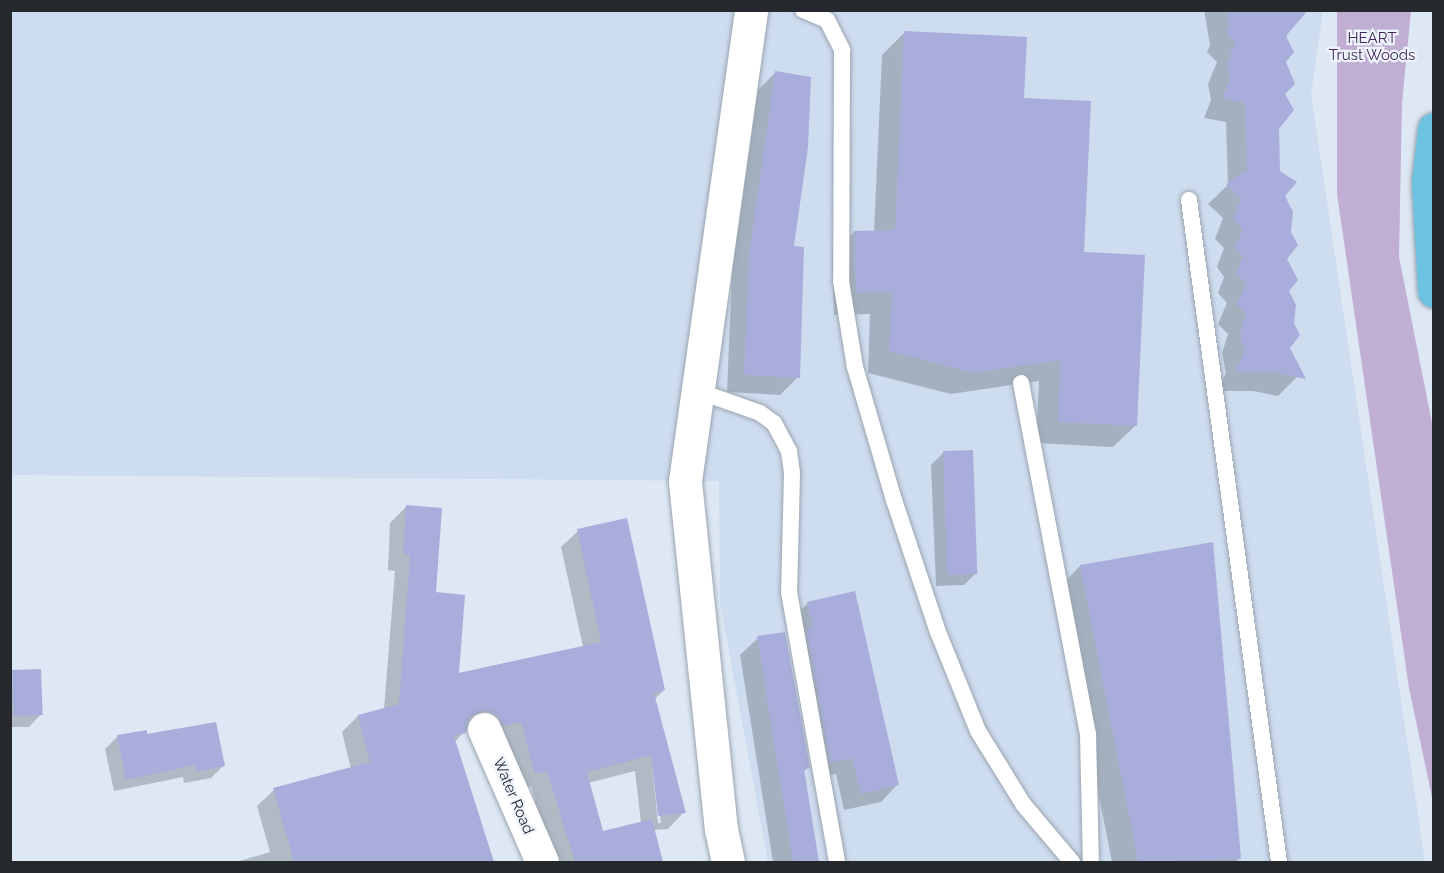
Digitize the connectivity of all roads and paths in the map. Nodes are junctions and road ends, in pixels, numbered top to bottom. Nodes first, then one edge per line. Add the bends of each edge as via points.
1 (751, 10) edge
2 (803, 10) edge
3 (1434, 129) edge
4 (1189, 200) dead end
5 (1434, 291) edge
6 (1021, 383) dead end
7 (698, 391) junction
8 (484, 729) dead end
9 (542, 862) edge
10 (728, 862) edge
11 (837, 862) edge
12 (1072, 862) edge
13 (1090, 862) edge
14 (1279, 862) edge

1 - 7 street
2 - 12 lane via 827,20 842,50 841,281 855,367 894,500 938,632 978,731 1023,804
3 - 5 highway via 1428,182
4 - 14 lane
6 - 13 lane via 1088,734
7 - 10 street via 685,481 721,830
7 - 11 lane via 760,413 774,423 789,451 789,592
8 - 9 street, Water Road

